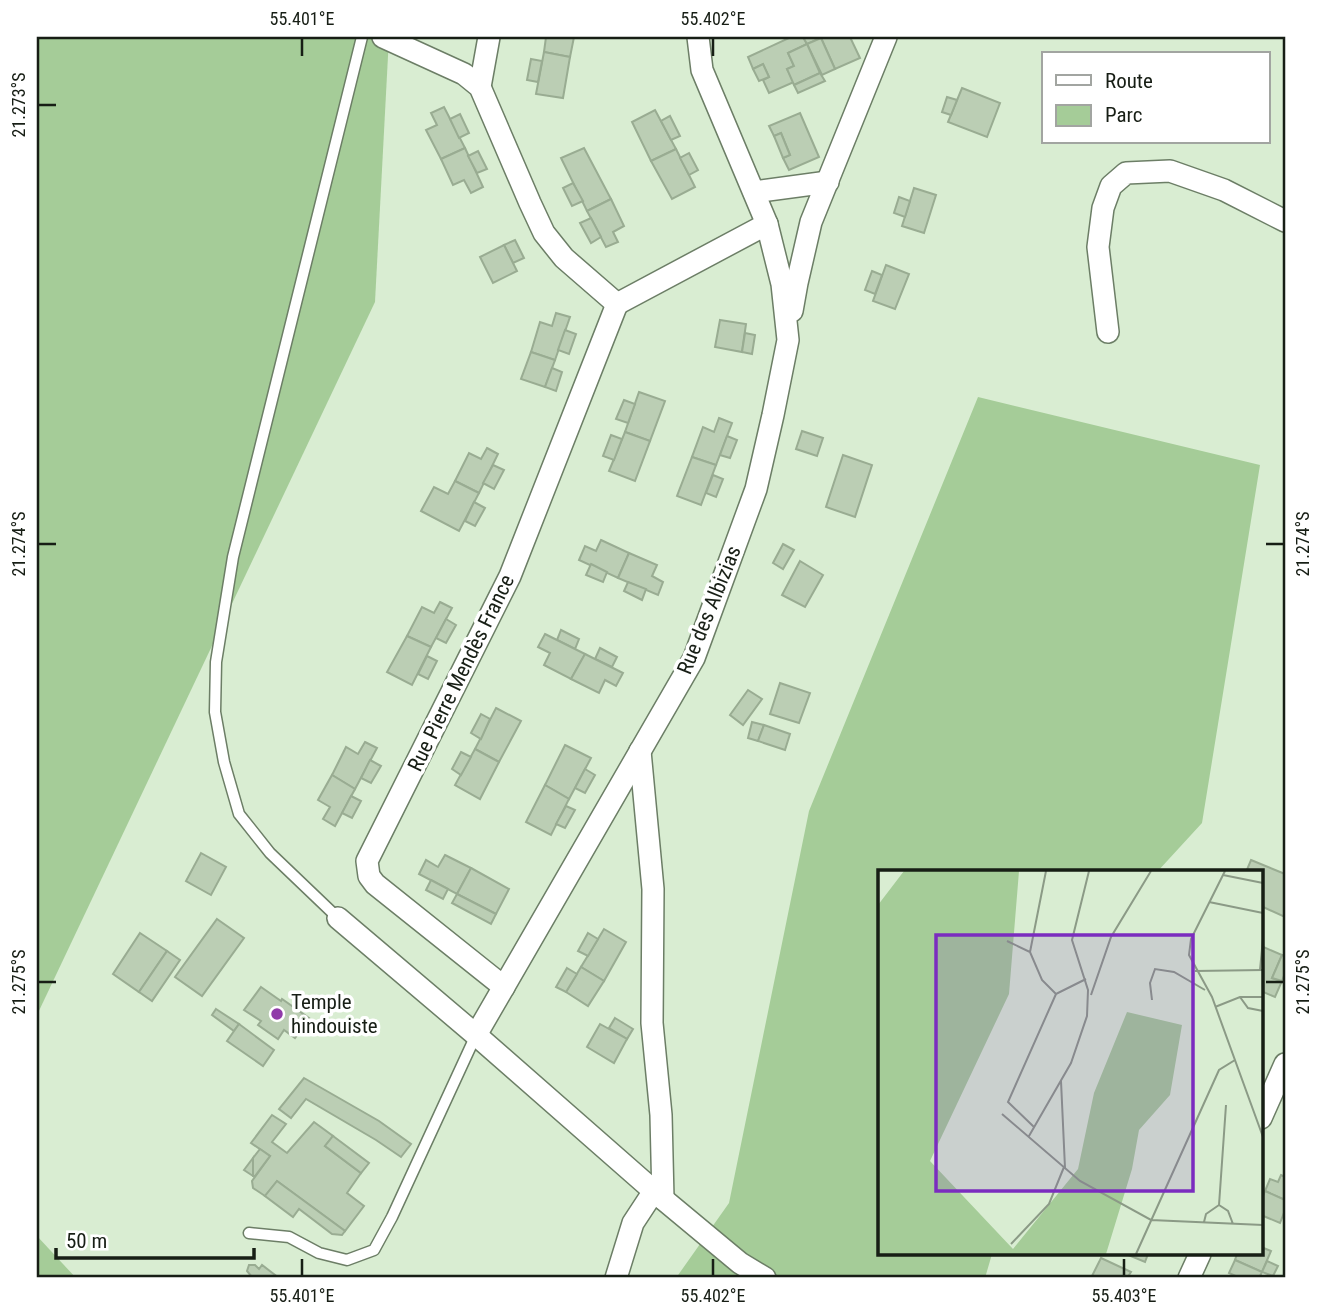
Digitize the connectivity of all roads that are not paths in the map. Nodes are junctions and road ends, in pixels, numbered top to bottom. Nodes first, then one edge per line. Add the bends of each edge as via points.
1 (362, 37) edge
2 (383, 37) edge
3 (489, 37) edge
4 (698, 37) edge
5 (886, 37) edge
6 (480, 88) junction
7 (828, 182) junction
8 (754, 192) junction
9 (1285, 221) edge
10 (767, 224) junction
11 (617, 304) junction
12 (1108, 332) dead end
13 (788, 340) junction
14 (640, 751) junction
15 (338, 918) joint
16 (504, 987) junction
17 (476, 1035) junction
18 (1285, 1064) edge
19 (1262, 1116) edge
20 (658, 1196) junction
21 (249, 1233) dead end
22 (1199, 1256) edge
23 (616, 1278) edge
24 (765, 1278) edge
25 (1189, 1278) edge

1 - 15 lane via 233,557 216,662 215,712 223,762 239,814 270,853
2 - 6 street via 464,74
3 - 6 street
4 - 8 street, Rue des Albizias via 702,70
5 - 7 street
6 - 11 street via 544,233 564,258
7 - 8 street
7 - 13 street via 811,222
8 - 10 street, Rue des Albizias
9 - 12 street via 1224,190 1170,171 1126,173 1111,186 1098,247
10 - 11 street
10 - 13 street, Rue des Albizias via 782,284
11 - 16 street, Rue Pierre Mendès France via 510,576 367,861 375,884
13 - 14 street, Rue des Albizias via 756,489 694,658
14 - 16 street, Rue des Albizias
14 - 20 street via 653,889 652,1023 661,1115
15 - 17 street
16 - 17 street, Rue des Albizias
17 - 20 street
17 - 21 lane via 374,1250 347,1260 319,1253 289,1237
18 - 19 street
20 - 23 street via 633,1223
20 - 24 street
22 - 25 street

